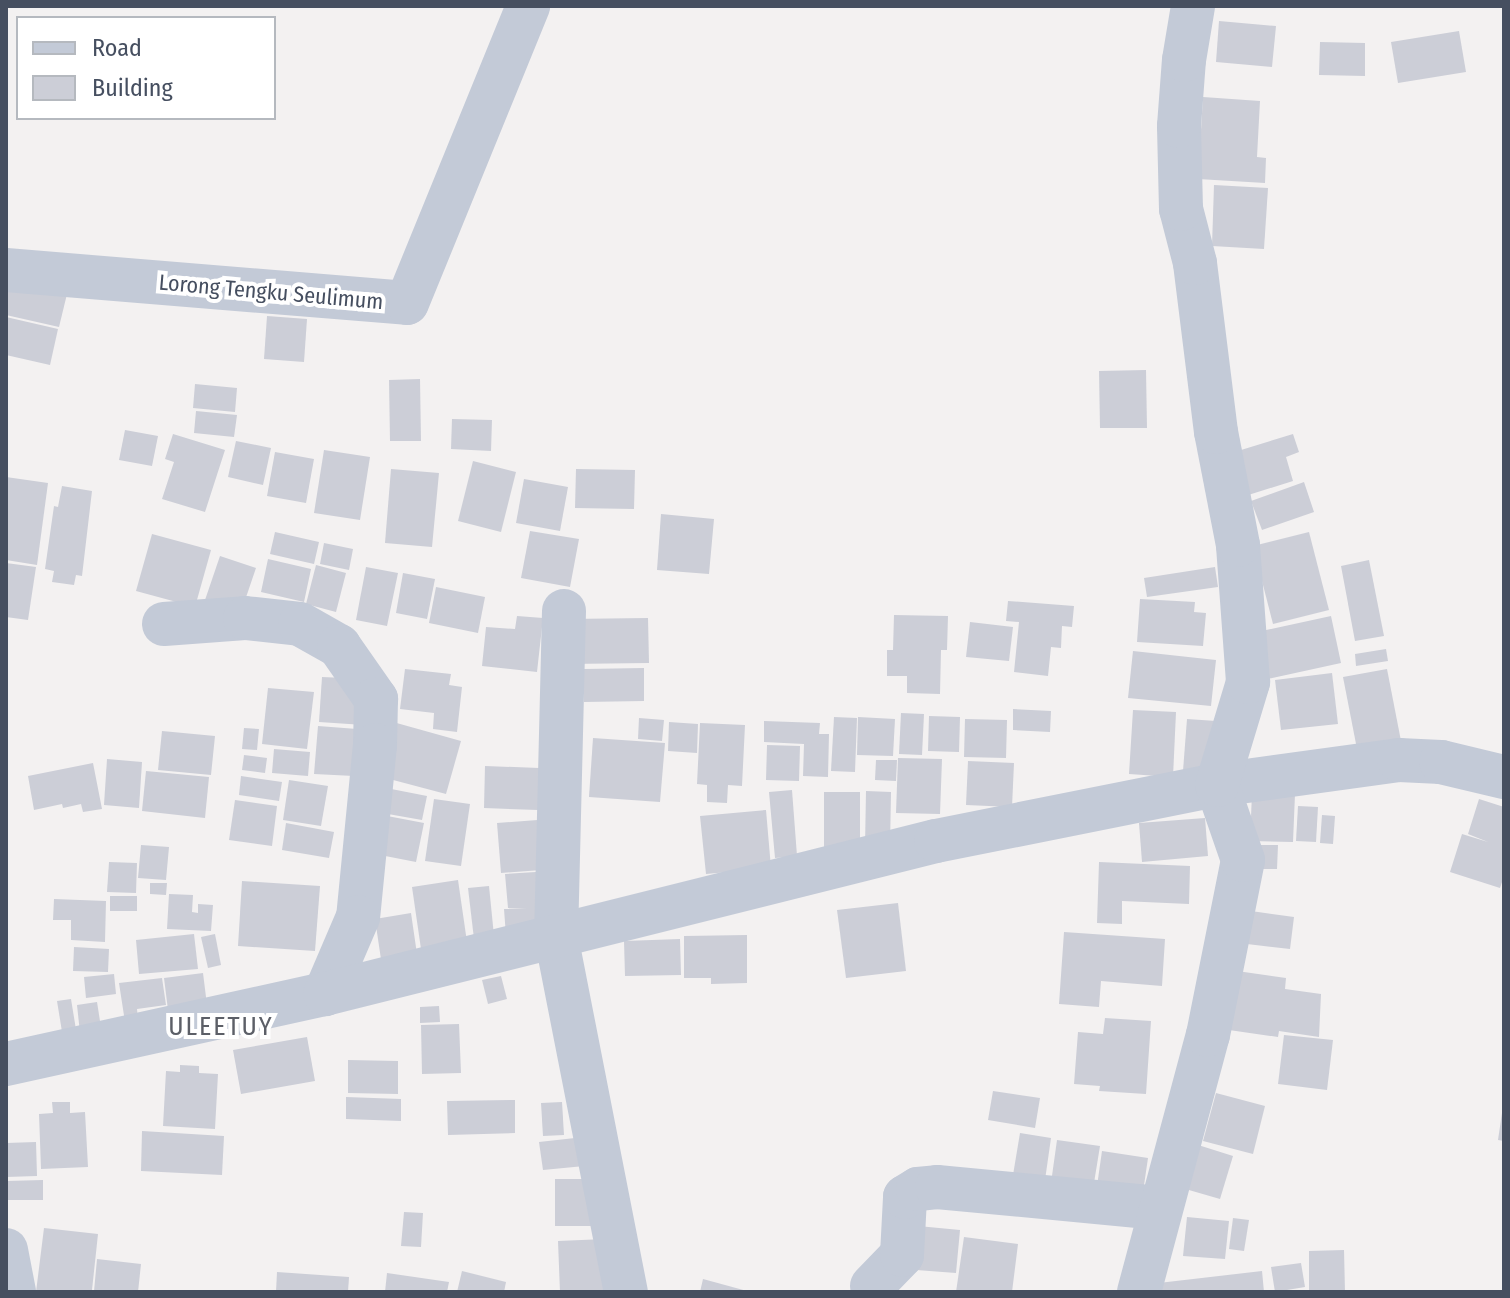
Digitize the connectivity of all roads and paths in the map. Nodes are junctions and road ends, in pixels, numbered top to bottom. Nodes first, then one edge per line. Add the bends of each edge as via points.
1 (528, 6) edge
2 (1193, 6) edge
3 (6, 270) edge
4 (564, 611) dead end
5 (164, 624) dead end
6 (1504, 777) edge
7 (1217, 785) junction
8 (556, 936) junction
9 (325, 994) junction
10 (6, 1064) edge
11 (1159, 1208) junction
12 (6, 1250) edge
13 (872, 1286) dead end
14 (14, 1292) edge
15 (626, 1292) edge
16 (1139, 1292) edge

1 - 3 street, Lorong Tengku Seulimum via 407,303
2 - 7 street via 1179,126 1181,209 1195,263 1216,432 1238,545 1248,682
4 - 8 street
5 - 9 street via 245,618 300,624 339,646 376,699 358,917
6 - 7 street via 1453,764 1399,760
7 - 8 street via 936,841
7 - 11 street via 1243,860 1208,1035
8 - 9 street
8 - 15 street
9 - 10 street
11 - 13 street via 918,1189 905,1197 902,1255
11 - 16 street
12 - 14 street

